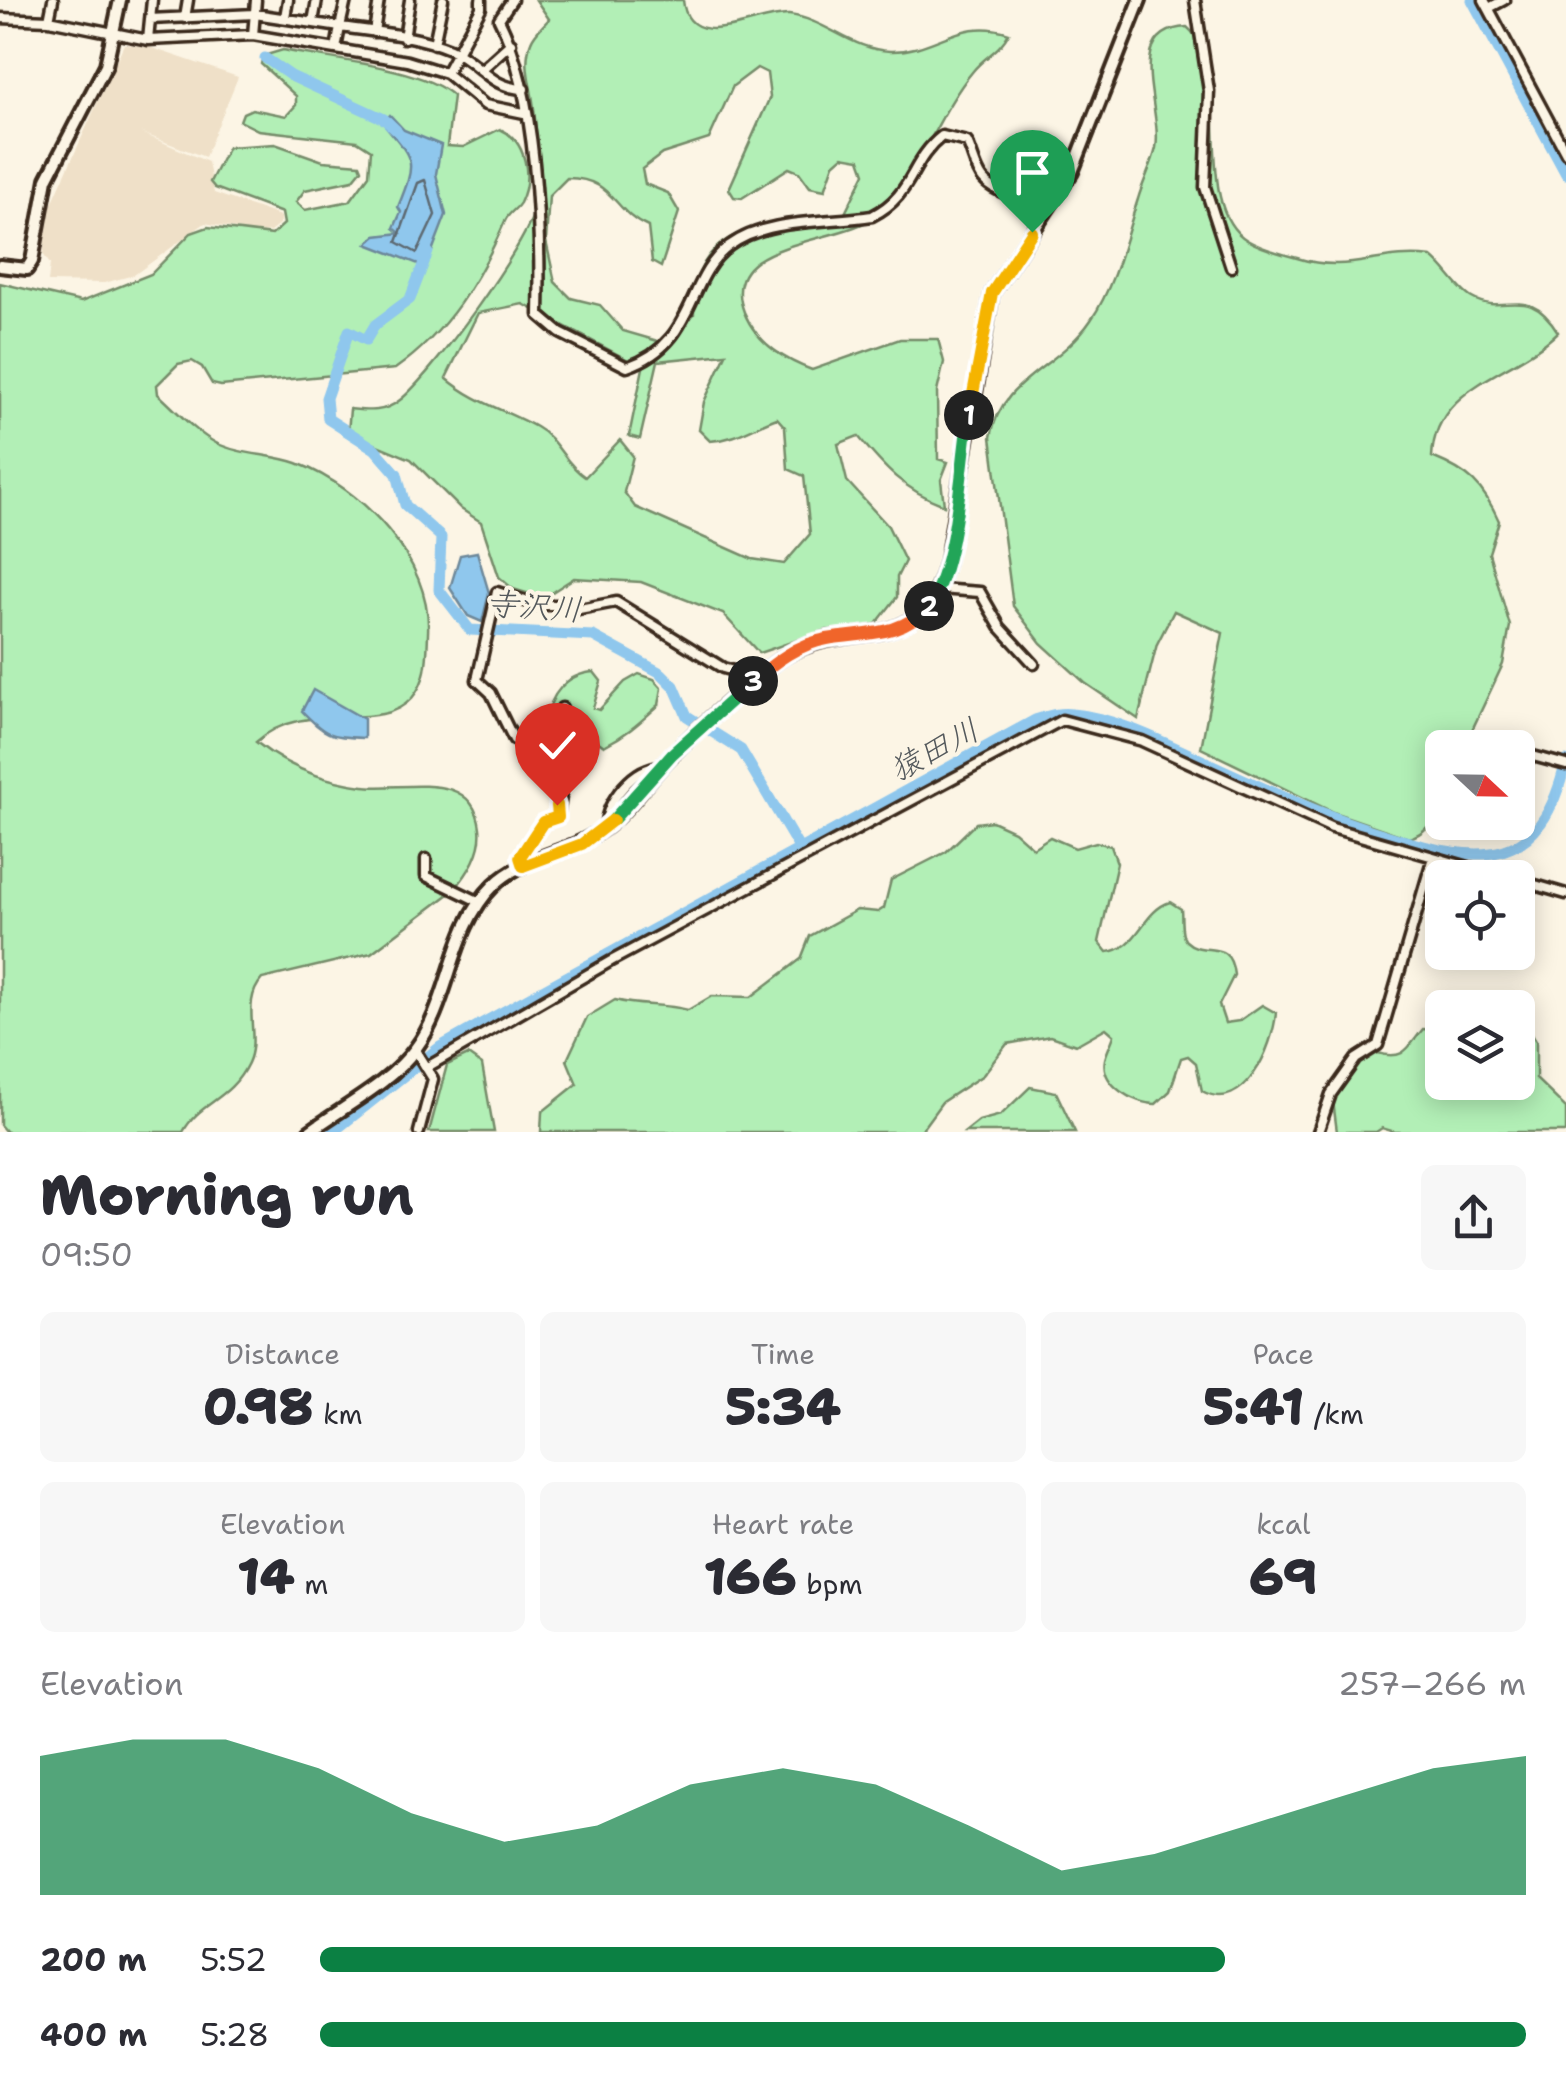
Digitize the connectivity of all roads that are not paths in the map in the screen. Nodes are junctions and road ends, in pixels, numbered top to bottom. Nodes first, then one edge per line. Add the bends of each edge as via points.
1 (53, 0) edge
2 (120, 0) edge
3 (152, 0) edge
4 (188, 0) edge
5 (222, 0) edge
6 (256, 0) edge
7 (288, 0) edge
8 (316, 0) edge
9 (346, 0) edge
10 (379, 0) edge
11 (410, 0) edge
12 (443, 0) edge
13 (481, 0) edge
14 (512, 0) edge
15 (1140, 0) edge
16 (1196, 0) edge
17 (1504, 0) edge
18 (1487, 4) edge
19 (222, 13) junction
20 (255, 14) junction
21 (285, 17) junction
22 (0, 18) edge
23 (186, 18) junction
24 (150, 19) junction
25 (50, 20) junction
26 (313, 22) junction
27 (340, 27) junction
28 (374, 32) junction
29 (114, 35) junction
30 (253, 36) junction
31 (404, 38) junction
32 (148, 40) junction
33 (511, 43) junction
34 (434, 44) junction
35 (336, 48) junction
36 (457, 53) junction
37 (481, 70) junction
38 (446, 73) junction
39 (524, 89) junction
40 (524, 113) junction
41 (1566, 153) edge
42 (1047, 211) junction
43 (0, 266) edge
44 (1230, 267) dead end
45 (940, 588) junction
46 (1034, 664) dead end
47 (757, 678) junction
48 (562, 708) dead end
49 (1535, 757) edge
50 (1563, 764) edge
51 (561, 796) dead end
52 (1433, 857) junction
53 (426, 859) dead end
54 (1444, 860) edge
55 (523, 866) junction
56 (1535, 885) edge
57 (1566, 894) edge
58 (480, 902) junction
59 (423, 1059) junction
60 (309, 1132) edge
61 (419, 1132) edge
62 (1318, 1132) edge

1 - 25 street
2 - 29 street
3 - 24 street
4 - 23 street
5 - 19 street
6 - 20 street
7 - 21 street
8 - 26 street
9 - 27 street
10 - 28 street
11 - 31 street
12 - 34 street
13 - 36 street
14 - 33 street via 499,19
15 - 42 street via 1072,172
16 - 44 street via 1209,91 1205,187
17 - 18 street
18 - 41 street
19 - 20 street
19 - 23 street
20 - 21 street
20 - 30 street
21 - 26 street
22 - 25 street
23 - 24 street
24 - 32 street
25 - 29 street
26 - 27 street
27 - 28 street
27 - 35 street
28 - 31 street
29 - 32 street
29 - 43 street via 95,89 47,179 32,260 27,269
30 - 32 street
30 - 35 street
31 - 34 street
33 - 37 street
33 - 39 street
34 - 36 street
35 - 38 street
36 - 37 street
36 - 38 street
37 - 39 street via 497,86
38 - 40 street via 485,105
39 - 40 street
40 - 42 street via 539,315 627,367 647,360 676,330 730,245 770,228 885,210 896,204 922,156 942,136 966,142 983,180 998,192
42 - 45 street via 992,293 985,317
45 - 46 street via 980,592
45 - 47 street via 906,625 806,645
47 - 48 street via 722,668 616,602 578,610 497,592 477,680 491,692 514,740 548,742
47 - 55 street via 605,828
49 - 50 street
51 - 55 street via 558,817 543,822 520,857
52 - 54 street
52 - 59 street via 1332,828 1142,741 1062,720
52 - 62 street via 1378,1045 1356,1060 1331,1094
53 - 58 street via 426,876
55 - 58 street
56 - 57 street
58 - 59 street
59 - 60 street
59 - 61 street via 433,1084

